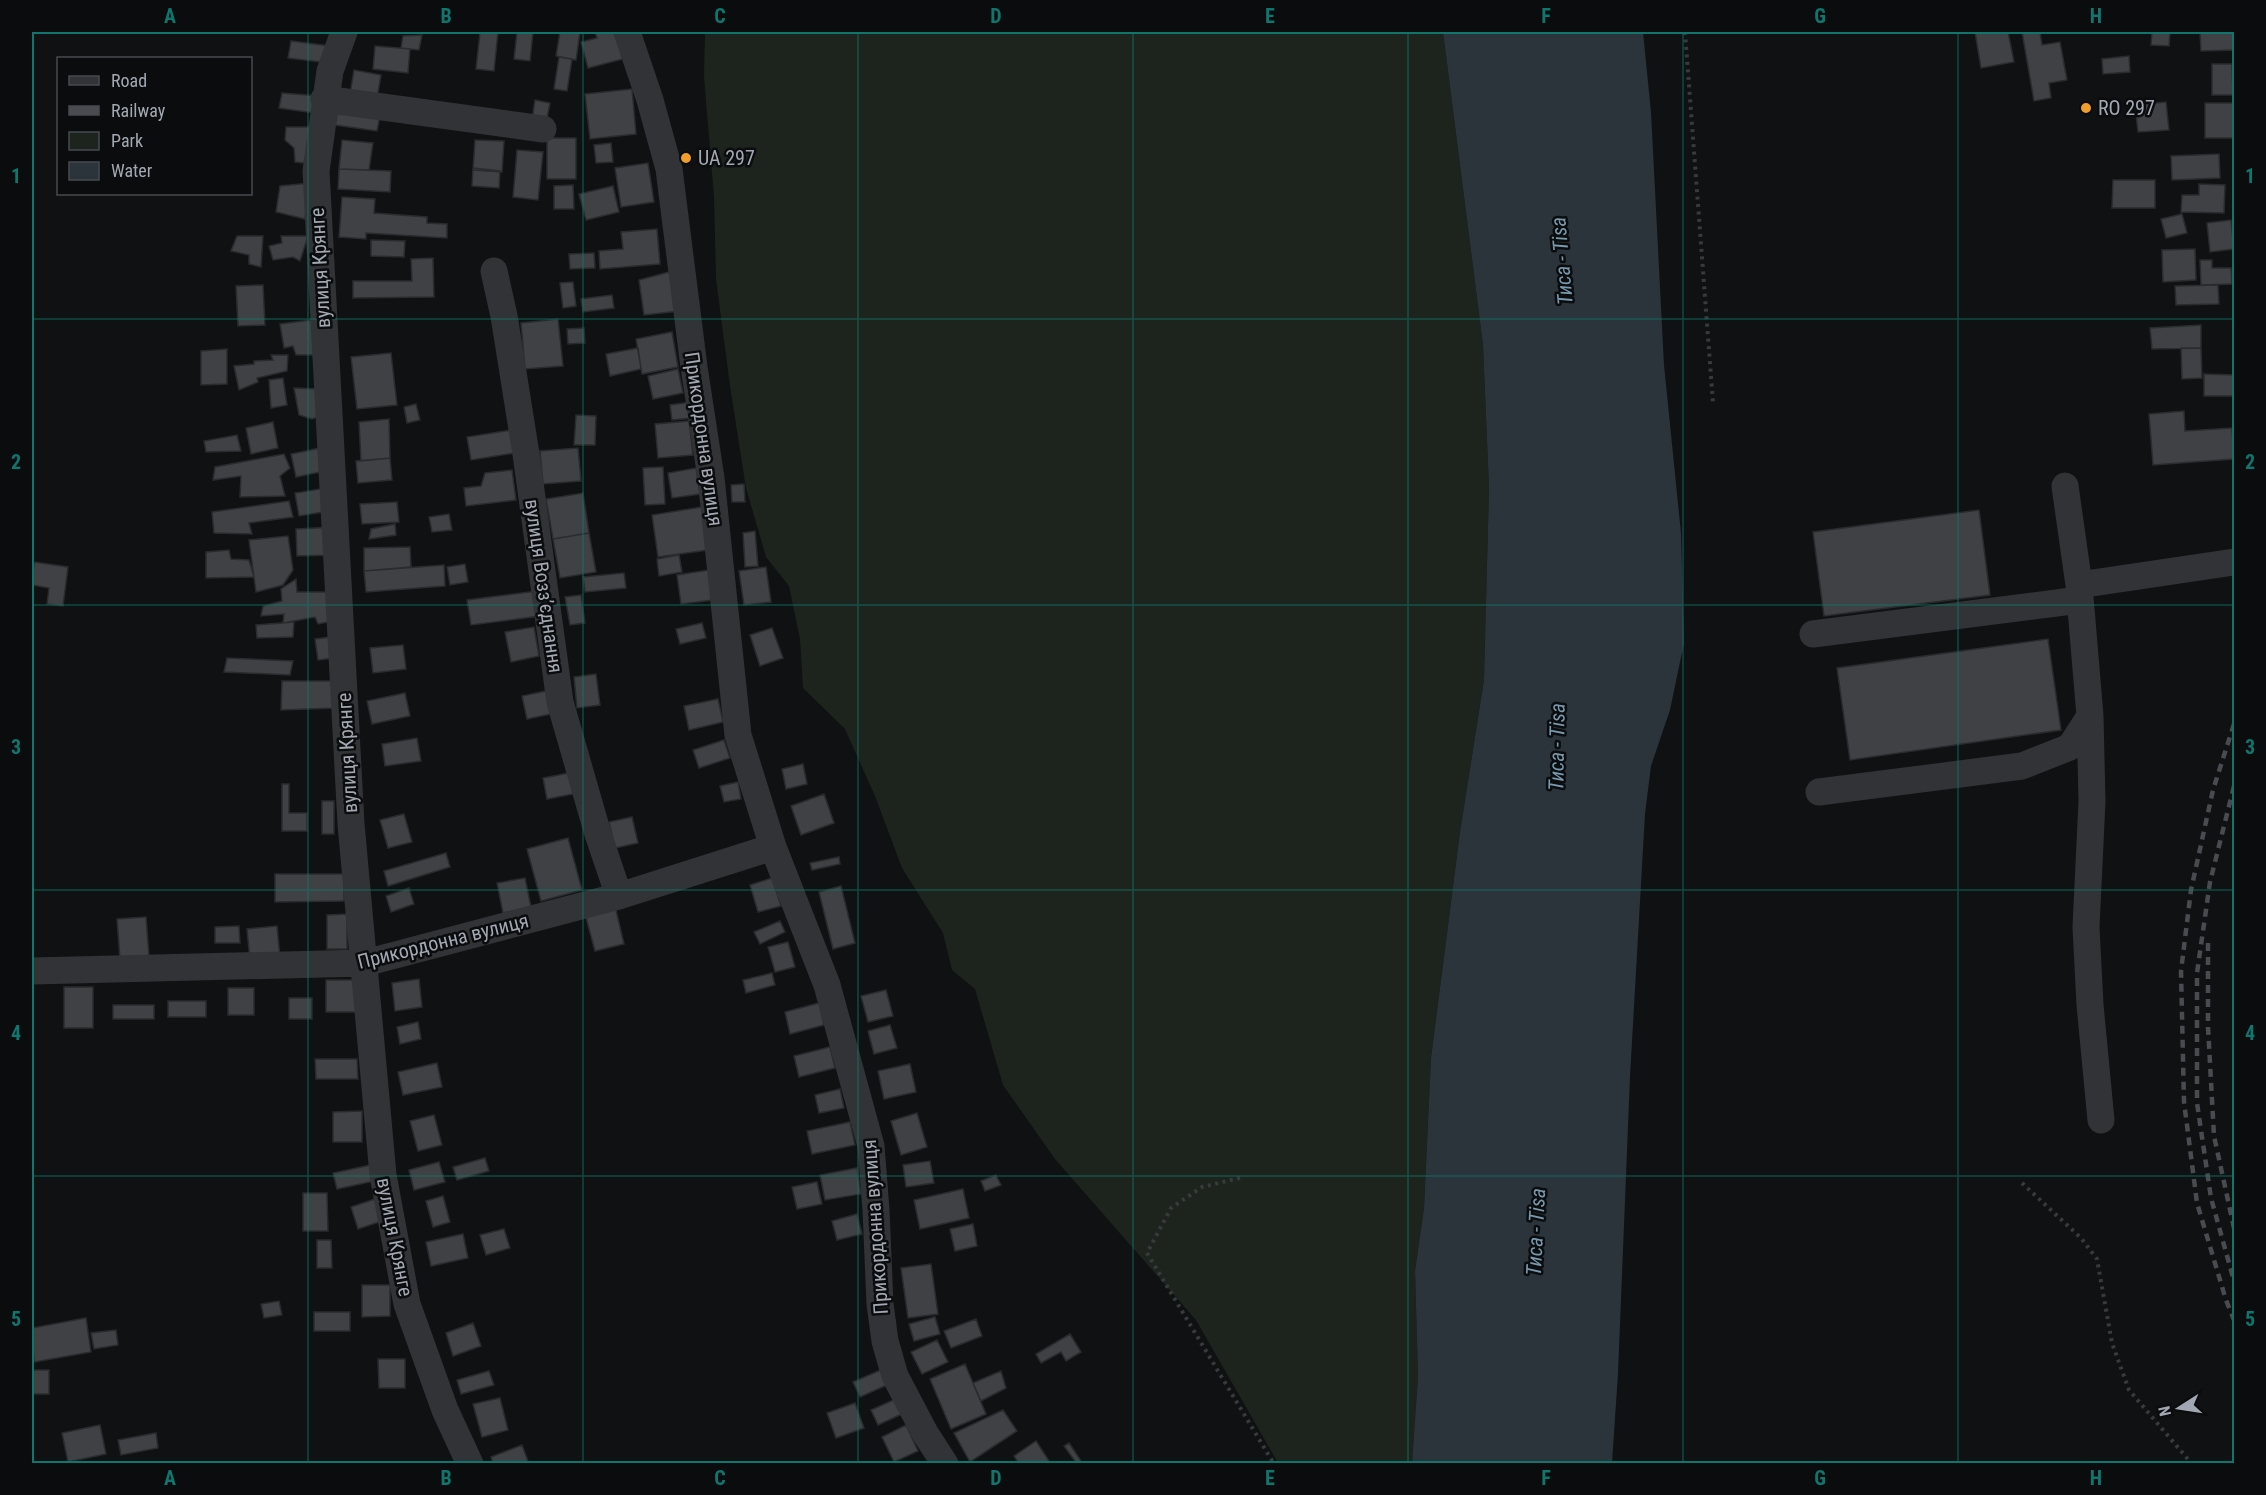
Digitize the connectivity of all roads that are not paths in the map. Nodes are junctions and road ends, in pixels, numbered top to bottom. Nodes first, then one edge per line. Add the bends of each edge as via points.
1 (344, 32) edge
2 (627, 32) edge
3 (324, 99) junction
4 (543, 129) dead end
5 (494, 271) dead end
6 (2065, 486) dead end
7 (2235, 562) edge
8 (2079, 593) junction
9 (1813, 634) dead end
10 (2090, 716) junction
11 (1819, 792) dead end
12 (773, 847) junction
13 (619, 896) junction
14 (365, 963) junction
15 (32, 971) edge
16 (2101, 1120) dead end
17 (470, 1464) edge
18 (945, 1464) edge

1 - 3 street, вулиця Крянге
2 - 12 street, Прикордонна вулиця via 669,169 711,478 738,735
3 - 4 street
3 - 14 street, вулиця Крянге via 316,171 317,217 351,824
5 - 13 street, вулиця Воззʼєднання via 526,454 560,702
6 - 8 street
7 - 8 street
8 - 9 street
8 - 10 street
10 - 11 street via 2070,747 2022,766
10 - 16 street via 2092,801 2086,927
12 - 13 street, Прикордонна вулиця
12 - 18 street, Прикордонна вулиця via 826,985 871,1146 885,1341 895,1376
13 - 14 street, Прикордонна вулиця
14 - 15 street, Прикордонна вулиця
14 - 17 street, вулиця Крянге via 383,1175 393,1239 407,1304 445,1410

